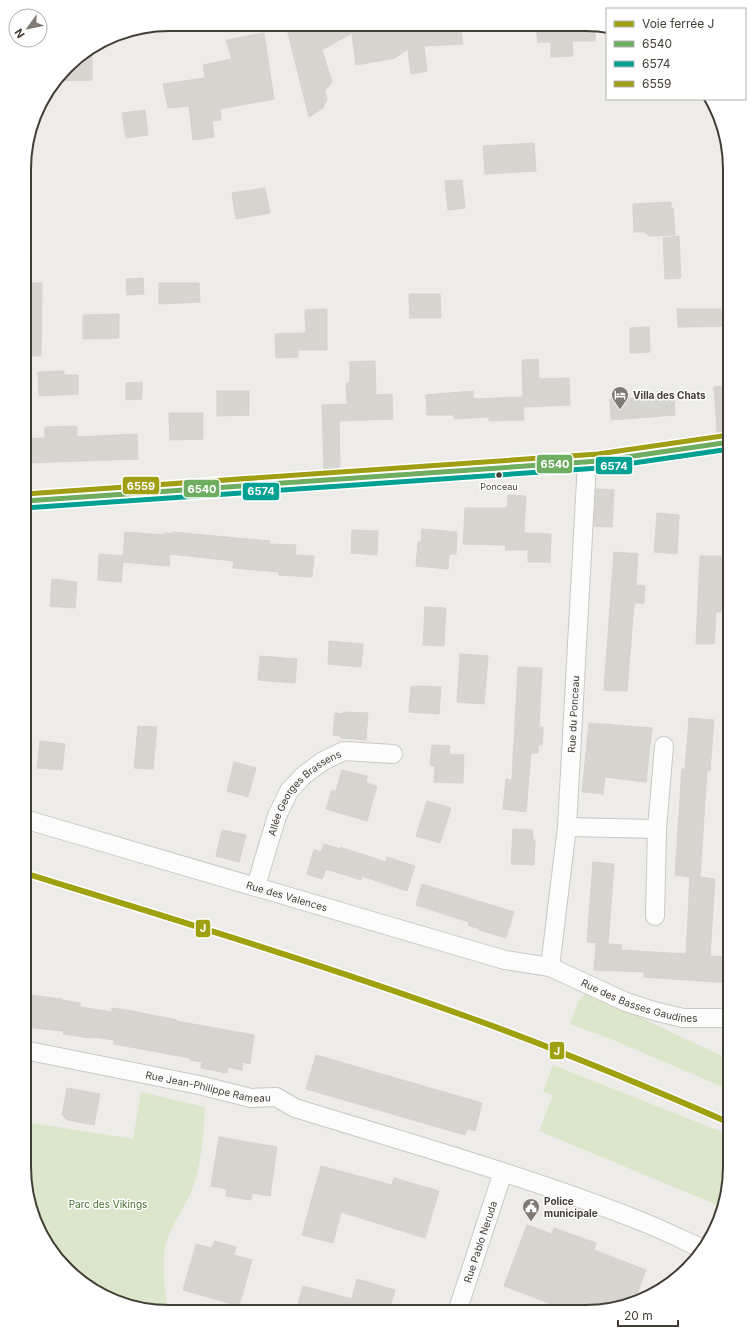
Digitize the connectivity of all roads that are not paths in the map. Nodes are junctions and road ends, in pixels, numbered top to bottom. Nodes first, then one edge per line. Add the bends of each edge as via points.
1 (723, 443) edge
2 (587, 462) junction
3 (31, 501) edge
4 (664, 746) dead end
5 (393, 754) dead end
6 (31, 821) edge
7 (567, 827) junction
8 (658, 829) junction
9 (256, 886) junction
10 (654, 916) dead end
11 (550, 967) junction
12 (721, 1019) edge
13 (31, 1051) edge
14 (503, 1172) junction
15 (697, 1246) edge
16 (459, 1305) edge

1 - 2 street
2 - 3 street
2 - 7 street, Rue du Ponceau
4 - 8 street
5 - 9 street, Allée Georges Brassens via 344,751 322,761 304,775 289,791 276,816
6 - 9 street, Rue des Valences
7 - 8 street
7 - 11 street, Rue du Ponceau
8 - 10 street
9 - 11 street, Rue des Valences via 505,960
11 - 12 street, Rue des Basses Gaudines via 626,1002 683,1018
13 - 14 street, Rue Jean-Philippe Rameau via 155,1075 252,1098 276,1097 295,1108
14 - 15 street, Rue Jean-Philippe Rameau via 644,1222
14 - 16 street, Rue Pablo Neruda

